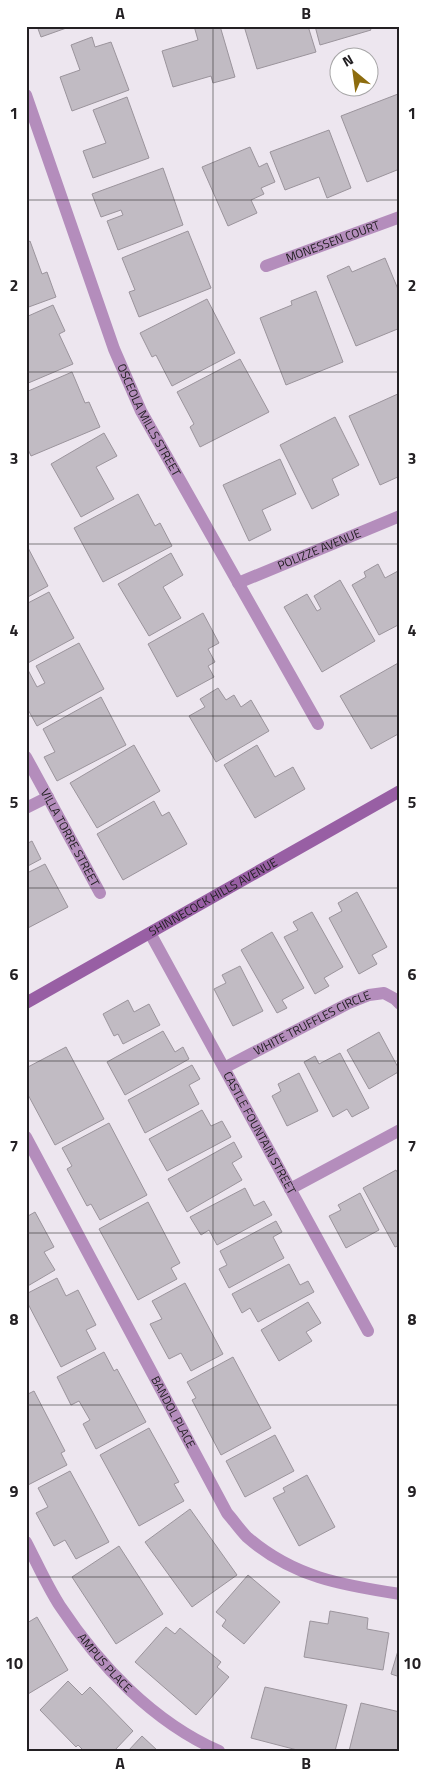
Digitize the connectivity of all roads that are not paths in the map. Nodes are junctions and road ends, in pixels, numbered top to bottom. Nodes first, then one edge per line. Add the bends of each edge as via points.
1 (26, 95) edge
2 (400, 217) edge
3 (266, 266) dead end
4 (400, 516) edge
5 (238, 583) junction
6 (318, 724) dead end
7 (26, 757) edge
8 (400, 791) edge
9 (48, 797) junction
10 (26, 808) edge
11 (100, 893) dead end
12 (150, 933) junction
13 (26, 1003) edge
14 (400, 1004) edge
15 (224, 1068) junction
16 (400, 1130) edge
17 (26, 1138) edge
18 (31, 1158) edge
19 (290, 1188) junction
20 (368, 1331) dead end
21 (26, 1542) edge
22 (400, 1594) edge
23 (218, 1751) edge

1 - 5 street, OSCEOLA MILLS STREET via 128,385
2 - 3 street, MONESSEN COURT
4 - 5 street, POLIZZE AVENUE
5 - 6 street, OSCEOLA MILLS STREET
7 - 9 street, VILLA TORRE STREET
8 - 12 street, SHINNECOCK HILLS AVENUE
9 - 10 street
9 - 11 street, VILLA TORRE STREET
12 - 13 street, SHINNECOCK HILLS AVENUE
12 - 15 street, CASTLE FOUNTAIN STREET
14 - 15 street, WHITE TRUFFLES CIRCLE via 384,993 369,995
15 - 19 street, CASTLE FOUNTAIN STREET
16 - 19 street
17 - 18 street, BANDOL PLACE
18 - 22 street, BANDOL PLACE via 227,1513 246,1536 271,1556 317,1578
19 - 20 street, CASTLE FOUNTAIN STREET
21 - 23 street, AMPUS PLACE via 59,1604 105,1667 157,1713

